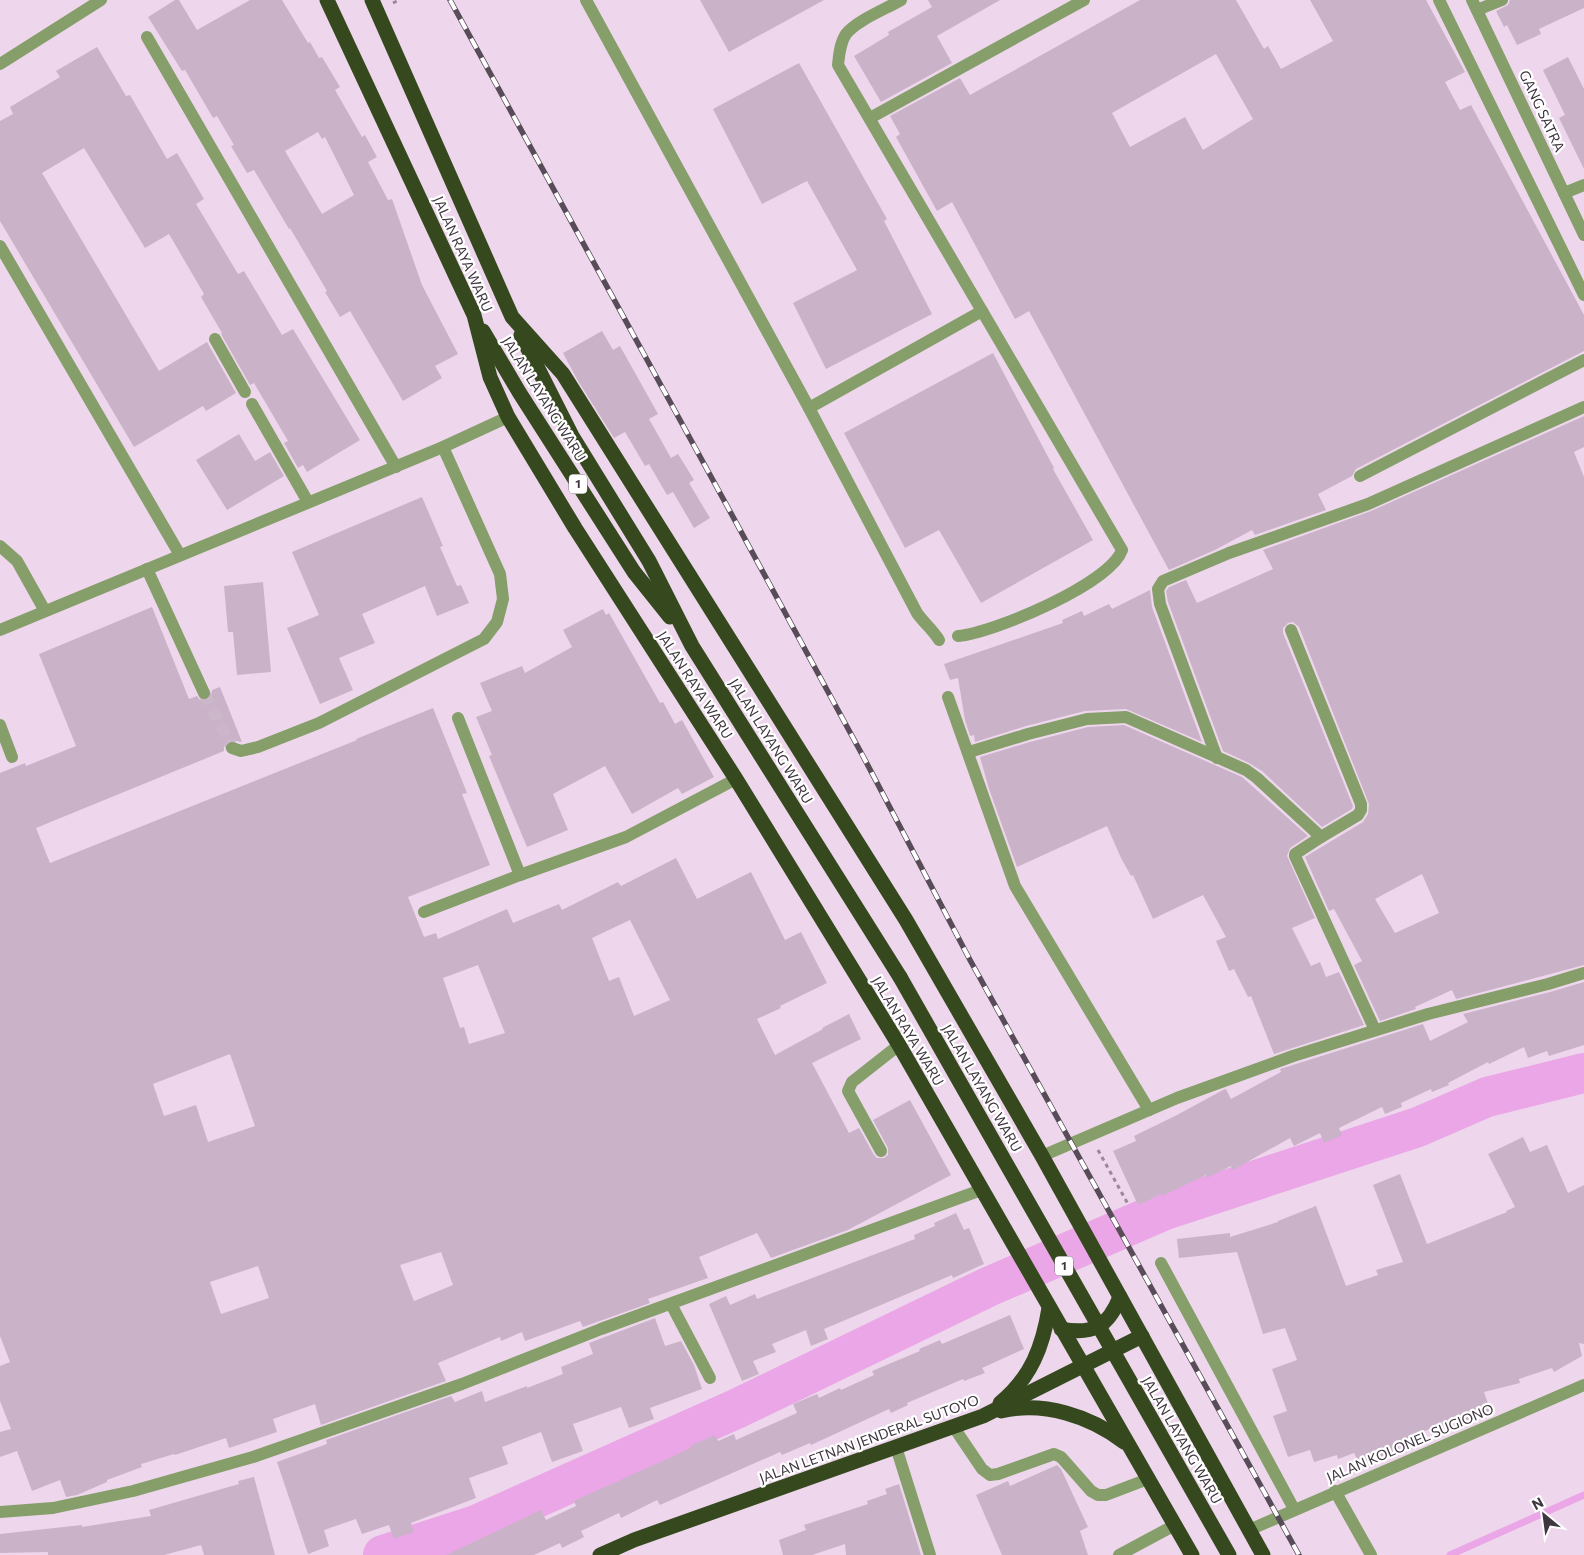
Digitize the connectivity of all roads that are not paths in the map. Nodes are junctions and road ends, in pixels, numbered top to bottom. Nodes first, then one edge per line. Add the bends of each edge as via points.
1 (101, 0) edge
2 (327, 0) edge
3 (372, 0) edge
4 (586, 0) edge
5 (901, 0) edge
6 (1084, 0) edge
7 (1438, 0) edge
8 (1502, 0) edge
9 (1474, 5) edge
10 (147, 37) dead end
11 (0, 64) edge
12 (870, 118) junction
13 (1584, 185) edge
14 (1564, 193) junction
15 (1584, 235) edge
16 (0, 246) edge
17 (1584, 295) edge
18 (982, 312) junction
19 (474, 315) junction
20 (512, 317) junction
21 (215, 339) dead end
22 (1584, 360) edge
23 (245, 392) dead end
24 (252, 404) dead end
25 (1584, 407) edge
26 (809, 408) junction
27 (508, 417) junction
28 (443, 447) junction
29 (396, 467) junction
30 (1360, 476) dead end
31 (308, 502) junction
32 (0, 546) edge
33 (180, 555) junction
34 (146, 569) junction
35 (45, 611) junction
36 (0, 630) edge
37 (1290, 630) dead end
38 (958, 636) dead end
39 (939, 640) dead end
40 (692, 646) junction
41 (204, 693) tunnel mouth
42 (948, 697) dead end
43 (458, 718) dead end
44 (0, 725) edge
45 (232, 748) dead end
46 (969, 752) junction
47 (12, 757) dead end
48 (1217, 758) junction
49 (736, 779) junction
50 (1321, 837) junction
51 (520, 875) junction
52 (424, 912) dead end
53 (1584, 973) edge
54 (1376, 1030) junction
55 (899, 1045) junction
56 (1149, 1110) junction
57 (881, 1151) dead end
58 (1042, 1156) junction
59 (981, 1190) junction
60 (1161, 1263) dead end
61 (1120, 1296) junction
62 (671, 1304) junction
63 (1047, 1305) junction
64 (1061, 1329) junction
65 (1142, 1336) junction
66 (1083, 1366) junction
67 (710, 1378) dead end
68 (1584, 1385) edge
69 (983, 1416) junction
70 (953, 1426) junction
71 (1130, 1446) junction
72 (896, 1447) junction
73 (1148, 1479) junction
74 (1335, 1491) junction
75 (1294, 1509) junction
76 (0, 1512) edge
77 (1175, 1526) junction
78 (1249, 1530) junction
79 (600, 1555) edge
80 (930, 1555) edge
81 (1119, 1555) edge
82 (1192, 1555) edge
83 (1229, 1555) edge
84 (1263, 1555) edge
85 (1371, 1555) edge

1 - 11 street
2 - 19 highway, JALAN RAYA WARU / 1
3 - 20 highway, JALAN RAYA WARU / 1
4 - 26 street
5 - 12 street via 855,26 842,43 838,65
6 - 12 street
7 - 17 street
8 - 9 street
9 - 14 street, GANG SATRA
10 - 29 street
12 - 18 street
13 - 14 street
14 - 15 street, GANG SATRA
16 - 33 street
18 - 26 street
18 - 38 street via 1122,550 1115,561 1093,579 1062,598 1008,623
19 - 27 highway, JALAN RAYA WARU via 490,377
19 - 40 highway, JALAN LAYANG WARU / 1 via 629,564
20 - 40 highway, JALAN LAYANG WARU / 1 via 572,436 649,561
20 - 58 highway, JALAN RAYA WARU via 563,374 906,920
21 - 23 street
22 - 30 street
24 - 31 street
25 - 48 street via 1368,504 1238,550 1163,581 1158,589 1160,604
26 - 39 street via 917,613
27 - 28 street
27 - 49 highway, JALAN RAYA WARU
28 - 29 street
28 - 45 street via 500,574 504,599 497,622 484,640 319,723 258,747 241,751
29 - 31 street
31 - 33 street
32 - 35 street via 17,561
33 - 34 street
34 - 35 street
34 - 41 street
35 - 36 street
37 - 50 street via 1361,804 1358,815
40 - 83 highway, JALAN LAYANG WARU / 1, bridge via 900,977
42 - 46 street
43 - 51 street
44 - 47 street
46 - 48 street via 1087,719 1126,717
46 - 56 street via 1015,886
48 - 50 street via 1257,778
49 - 51 street via 626,837
49 - 55 highway, JALAN RAYA WARU
50 - 54 street via 1295,856
51 - 52 street
53 - 54 street
54 - 56 street via 1293,1056
55 - 57 street via 852,1082 848,1091
55 - 59 highway, JALAN RAYA WARU
56 - 58 street
58 - 61 highway, JALAN RAYA WARU
59 - 62 street
59 - 63 highway, JALAN RAYA WARU
60 - 75 street
61 - 64 highway via 1105,1322 1092,1330
61 - 65 highway, JALAN RAYA WARU
62 - 67 street
62 - 76 street via 462,1384 253,1457 133,1491 53,1508
63 - 64 highway, JALAN RAYA WARU
63 - 69 highway via 1045,1334 1036,1358 1022,1380
64 - 66 highway, JALAN RAYA WARU
65 - 66 highway, JALAN LETNAN JENDERAL SUTOYO
65 - 78 highway, JALAN RAYA WARU
66 - 69 highway, JALAN LETNAN JENDERAL SUTOYO
66 - 71 highway, JALAN RAYA WARU
68 - 74 street, JALAN KOLONEL SUGIONO
69 - 70 highway, JALAN LETNAN JENDERAL SUTOYO
69 - 71 highway via 1034,1408 1060,1411 1109,1430
70 - 72 highway, JALAN LETNAN JENDERAL SUTOYO
70 - 73 street via 982,1469 990,1475 1054,1454 1061,1457 1098,1495
71 - 73 highway, JALAN RAYA WARU
72 - 79 highway, JALAN LETNAN JENDERAL SUTOYO
72 - 80 street
73 - 77 highway, JALAN RAYA WARU
74 - 75 street, JALAN KOLONEL SUGIONO
74 - 85 street
75 - 78 street, JALAN KOLONEL SUGIONO
77 - 81 street
77 - 82 highway, JALAN RAYA WARU
78 - 84 highway, JALAN RAYA WARU

